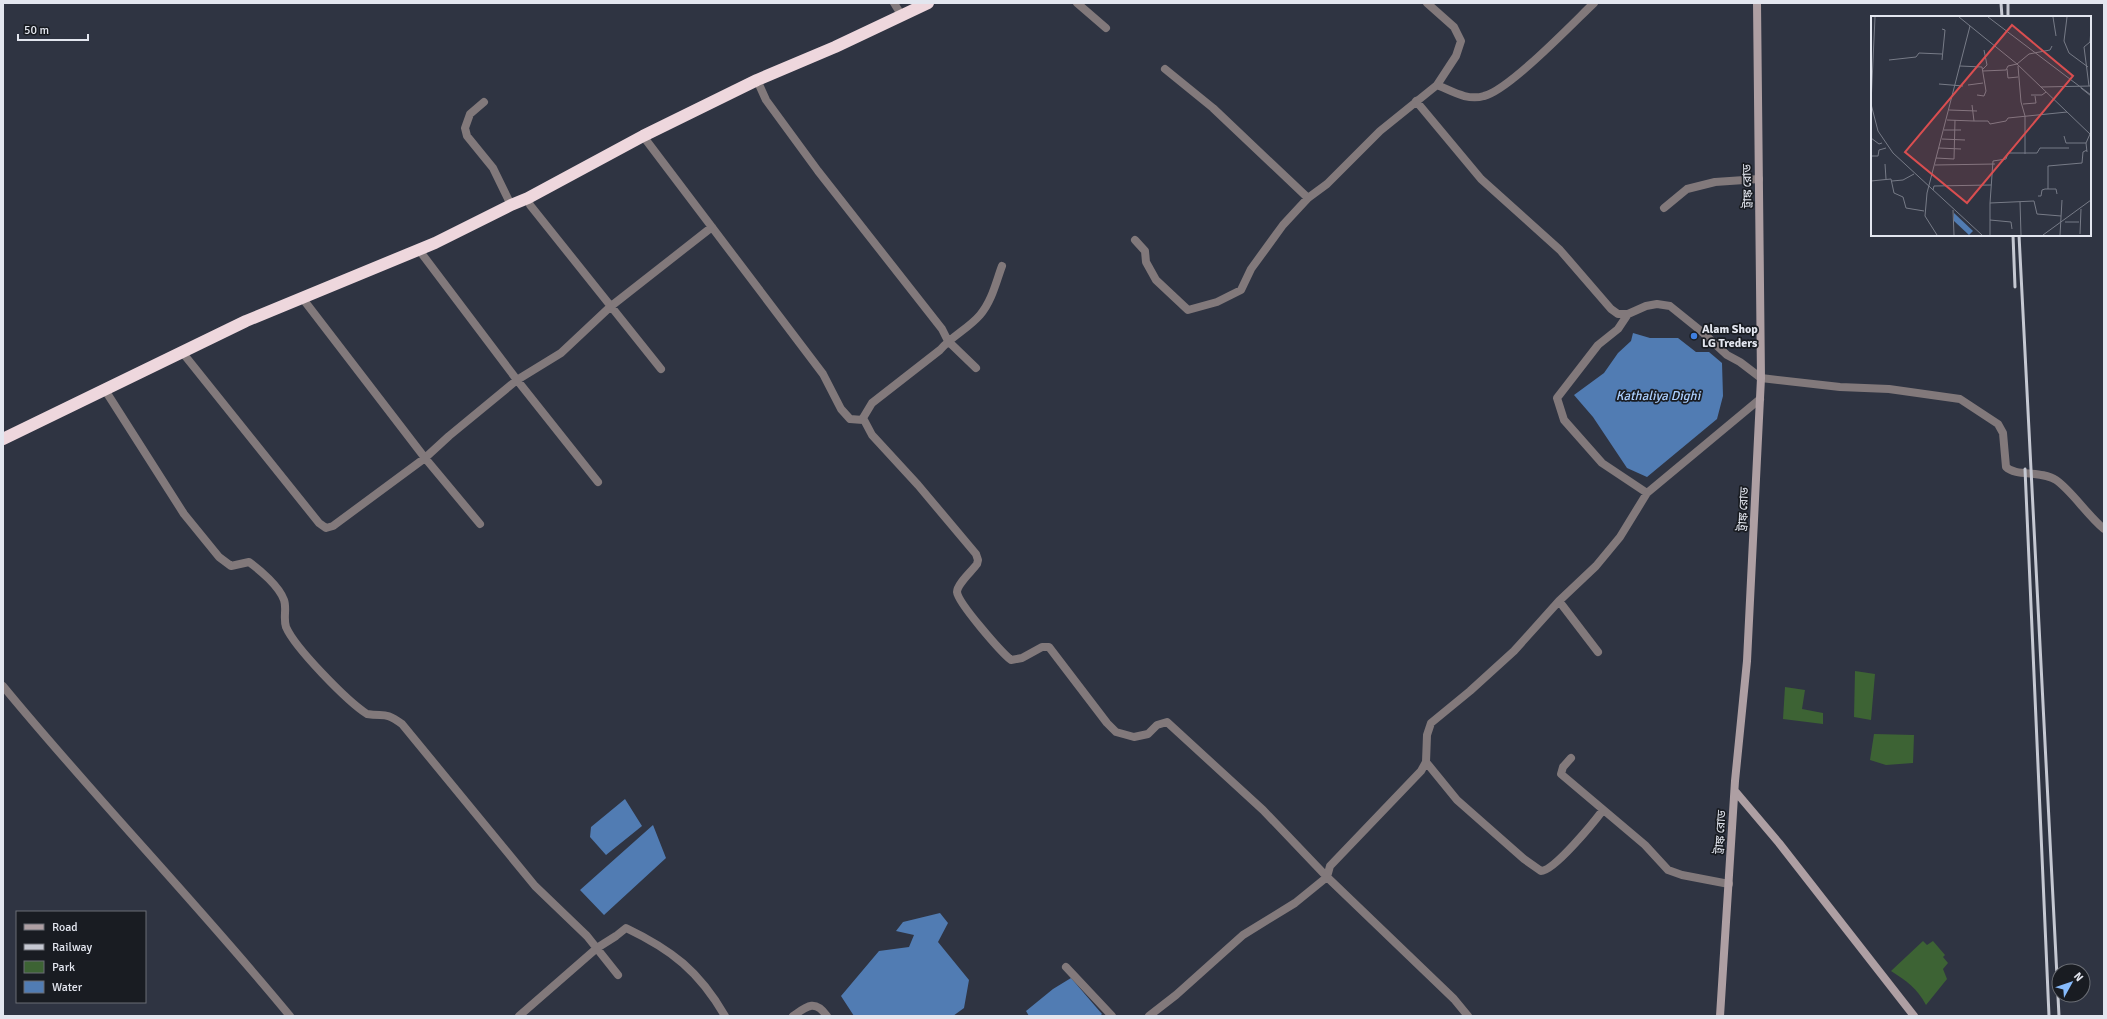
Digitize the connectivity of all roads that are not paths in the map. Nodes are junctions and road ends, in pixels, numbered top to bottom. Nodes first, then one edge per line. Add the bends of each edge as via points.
1 (894, 3) edge
2 (928, 3) edge
3 (1077, 3) edge
4 (1427, 3) edge
5 (1594, 3) edge
6 (1757, 3) edge
7 (902, 16) junction
8 (1106, 28) dead end
9 (1165, 69) dead end
10 (757, 80) junction
11 (1437, 85) junction
12 (1416, 101) junction
13 (484, 102) dead end
14 (643, 136) junction
15 (1759, 179) junction
16 (528, 198) junction
17 (1308, 198) junction
18 (511, 205) junction
19 (1664, 208) dead end
20 (712, 227) junction
21 (1135, 240) dead end
22 (419, 250) junction
23 (1002, 266) dead end
24 (303, 299) junction
25 (610, 307) junction
26 (1628, 314) junction
27 (948, 341) junction
28 (182, 352) junction
29 (976, 368) dead end
30 (661, 369) dead end
31 (1761, 378) junction
32 (517, 380) junction
33 (105, 390) junction
34 (1760, 399) junction
35 (863, 420) junction
36 (3, 439) edge
37 (425, 458) junction
38 (598, 482) dead end
39 (1647, 493) junction
40 (480, 524) dead end
41 (2104, 529) edge
42 (1559, 601) junction
43 (1598, 652) dead end
44 (3, 686) edge
45 (1571, 758) dead end
46 (1426, 762) junction
47 (1735, 791) junction
48 (1603, 810) junction
49 (1327, 877) junction
50 (1729, 884) junction
51 (597, 948) junction
52 (1066, 967) dead end
53 (618, 975) dead end
54 (290, 1016) edge
55 (519, 1016) edge
56 (725, 1016) edge
57 (793, 1016) edge
58 (827, 1016) edge
59 (1112, 1016) edge
60 (1149, 1016) edge
61 (1468, 1016) edge
62 (1720, 1016) edge
63 (1914, 1016) edge

1 - 7 street
2 - 7 highway
3 - 8 street
4 - 11 street via 1454,27 1461,41 1456,56
5 - 11 street via 1508,83 1484,96 1466,97
6 - 15 main road, ট্রাঙ্ক রোড
7 - 10 highway
9 - 17 street via 1213,108
10 - 14 highway
10 - 27 street via 766,100 942,329
11 - 12 street
12 - 17 street via 1327,184
12 - 26 street via 1481,179 1560,250 1611,310 1618,314
13 - 18 street via 470,114 465,128 467,136 493,168
14 - 16 highway
14 - 20 street
15 - 19 street via 1715,182 1687,189
15 - 31 main road, ট্রাঙ্ক রোড
16 - 18 highway
16 - 25 street via 530,205
17 - 21 street via 1266,248 1251,269 1241,290 1217,302 1188,310 1156,280 1146,262 1145,251
18 - 22 highway
20 - 25 street
20 - 35 street via 823,374 841,409 850,419
22 - 24 highway
22 - 32 street
23 - 27 street via 992,294 980,315
24 - 28 highway via 246,321
24 - 37 street
25 - 30 street
25 - 32 street via 561,353
26 - 31 street via 1646,306 1670,306 1726,355
26 - 39 street via 1618,329 1598,345 1557,398 1564,420 1602,463
27 - 29 street
27 - 35 street via 872,403
28 - 33 highway
28 - 37 street via 326,528 333,526
31 - 34 main road, ট্রাঙ্ক রোড
31 - 41 street via 1840,387 1889,389 1960,399 1998,424 2003,433 2006,467 2010,472 2042,474 2056,480
32 - 37 street
32 - 38 street
33 - 36 highway
33 - 51 street via 184,514 219,557 231,566 249,562 271,582 284,600 286,627 309,658 363,712 372,715 384,714 402,724 535,886
34 - 39 street
34 - 47 main road, ট্রাঙ্ক রোড via 1747,661
35 - 49 street via 872,435 976,554 977,564 957,592 977,623 1004,655 1016,660 1042,647 1049,647 1116,732 1134,737 1148,734 1157,725 1167,722 1263,810
37 - 40 street
39 - 42 street via 1620,537 1596,566
42 - 43 street
42 - 46 street via 1514,651 1431,723 1427,735
44 - 54 street via 33,723 204,913
45 - 48 street via 1563,767 1561,774
46 - 48 street via 1457,800 1541,871 1548,869 1573,845
46 - 49 street via 1414,780 1330,866
47 - 50 main road, ট্রাঙ্ক রোড
47 - 63 main road via 1779,843
48 - 50 street via 1645,845 1668,870
49 - 60 street via 1295,903 1243,935
49 - 61 street via 1454,999
50 - 62 main road, ট্রাঙ্ক রোড
51 - 53 street
51 - 55 street
51 - 56 street via 626,928 652,940 674,954 691,970
52 - 59 street
57 - 58 street via 805,1007 814,1005 821,1008

